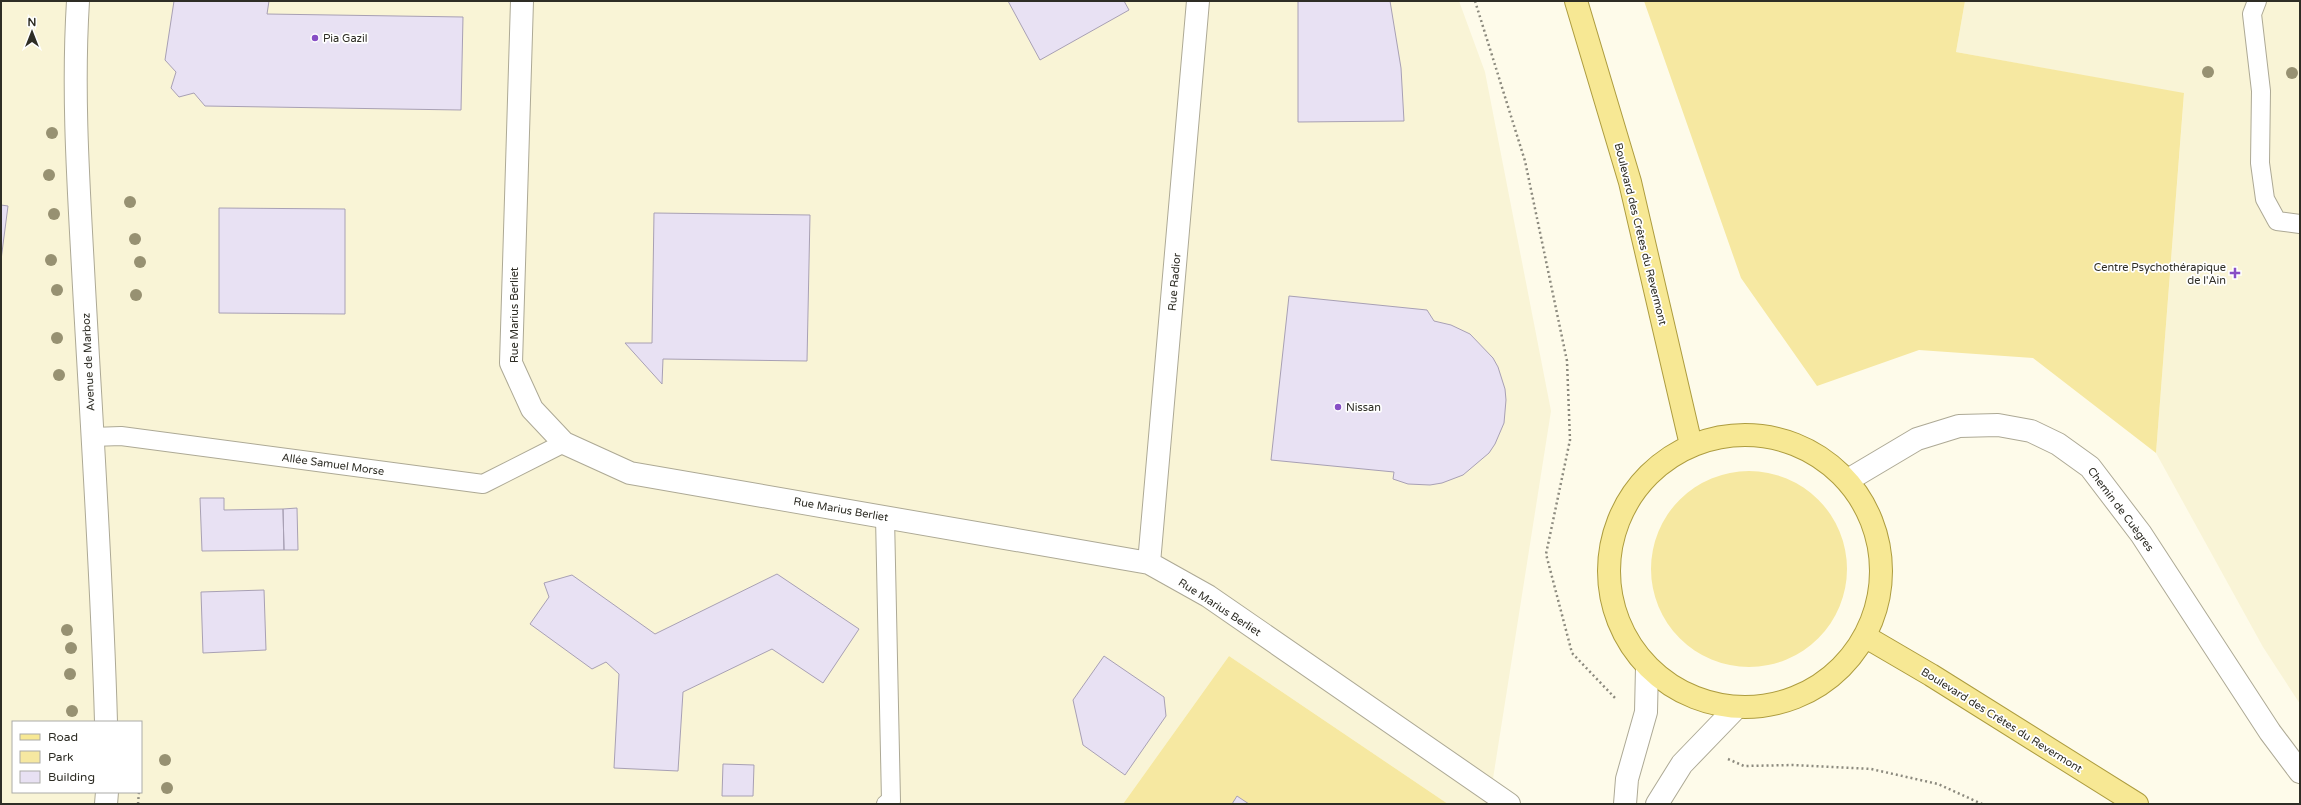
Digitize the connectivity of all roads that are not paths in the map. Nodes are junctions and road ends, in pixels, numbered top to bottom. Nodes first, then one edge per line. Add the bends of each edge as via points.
1 (78, 1) edge
2 (522, 1) edge
3 (1198, 1) edge
4 (1576, 1) edge
5 (2257, 1) edge
6 (2300, 224) edge
7 (92, 437) junction
8 (564, 443) junction
9 (1691, 445) junction
10 (1848, 480) junction
11 (885, 517) junction
12 (1150, 563) junction
13 (1866, 637) junction
14 (1647, 667) junction
15 (1736, 708) junction
16 (106, 721) edge
17 (2300, 772) edge
18 (107, 793) edge
19 (106, 804) edge
20 (886, 804) edge
21 (1509, 804) edge
22 (1625, 804) edge
23 (1656, 804) edge
24 (2137, 804) edge

1 - 7 street, Avenue de Marboz via 75,120
2 - 8 street, Rue Marius Berliet via 511,363 532,409
3 - 12 street, Rue Radior
4 - 9 main road, Boulevard des Crêtes du Revermont via 1630,182
5 - 6 lane via 2252,14 2261,91 2260,163 2265,199 2277,221
7 - 8 lane, Allée Samuel Morse via 121,436 483,484
7 - 16 street, Avenue de Marboz via 98,507
8 - 11 street, Rue Marius Berliet via 630,473
9 - 10 main road via 1733,434 1775,437 1815,453
9 - 14 main road via 1654,469 1626,503 1610,544 1609,588 1622,631
10 - 13 main road via 1871,515 1882,556 1880,597
10 - 17 street, Chemin de Cuègres via 1917,439 1959,426 1998,425 2031,430 2058,444 2090,467 2141,534 2270,732
11 - 12 street, Rue Marius Berliet
11 - 20 lane via 891,801
12 - 21 street, Rue Marius Berliet via 1208,596
13 - 15 main road via 1842,668 1812,691 1775,705
13 - 24 main road, Boulevard des Crêtes du Revermont
14 - 15 main road via 1673,687 1703,702
14 - 22 street via 1646,712 1627,778
15 - 23 street via 1682,764
18 - 19 street

